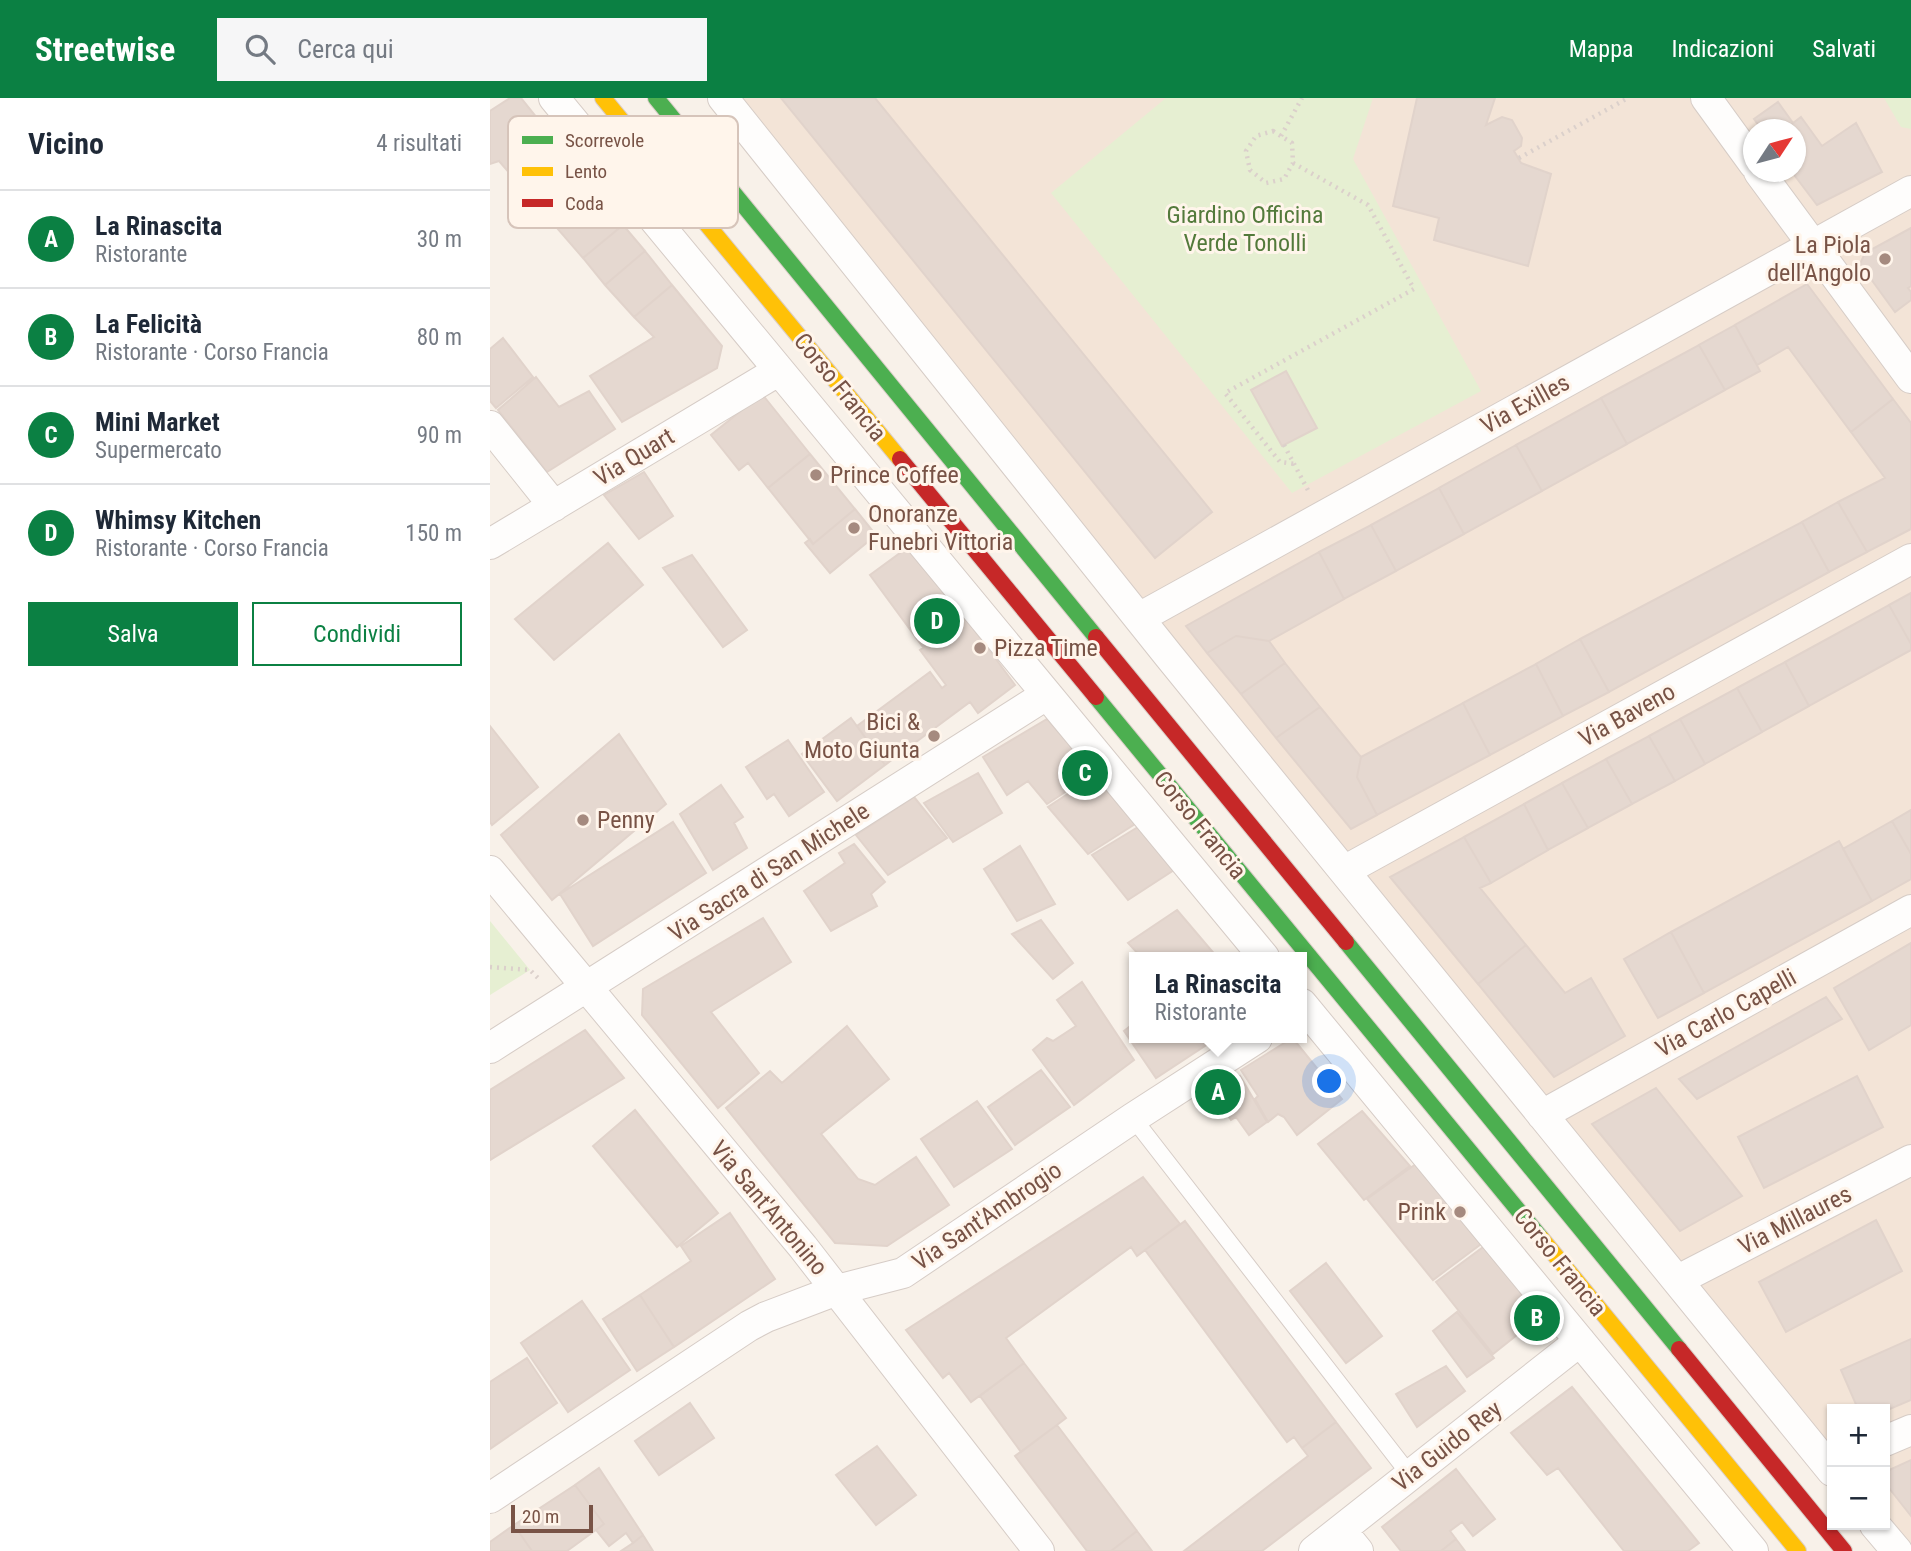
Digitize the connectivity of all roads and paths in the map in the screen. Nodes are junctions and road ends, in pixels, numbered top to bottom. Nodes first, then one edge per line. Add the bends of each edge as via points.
1 (554, 98) edge
2 (603, 98) edge
3 (656, 98) edge
4 (723, 98) edge
5 (1302, 98) edge
6 (1628, 98) edge
7 (1706, 98) edge
8 (569, 116) edge
9 (618, 116) edge
10 (671, 116) edge
11 (737, 116) edge
12 (738, 117) edge
13 (1281, 136) junction
14 (1743, 148) edge
15 (1519, 158) dead end
16 (1293, 163) junction
17 (1766, 182) edge
18 (1911, 191) edge
19 (738, 198) edge
20 (661, 228) edge
21 (710, 228) edge
22 (1813, 245) junction
23 (778, 370) junction
24 (1911, 378) edge
25 (490, 426) edge
26 (1284, 445) dead end
27 (1294, 464) junction
28 (554, 506) junction
29 (1320, 517) junction
30 (490, 544) edge
31 (1911, 559) edge
32 (1139, 618) junction
33 (1046, 695) junction
34 (490, 871) edge
35 (1344, 871) junction
36 (1911, 910) edge
37 (1260, 952) edge
38 (1305, 952) edge
39 (1307, 954) edge
40 (490, 967) edge
41 (542, 981) dead end
42 (587, 989) junction
43 (1307, 1012) edge
44 (1249, 1043) edge
45 (490, 1048) edge
46 (1542, 1115) junction
47 (1133, 1118) junction
48 (1911, 1160) edge
49 (1678, 1280) junction
50 (837, 1290) junction
51 (1580, 1341) junction
52 (1911, 1430) edge
53 (1890, 1439) edge
54 (1827, 1462) edge
55 (1410, 1475) junction
56 (490, 1498) edge
57 (1879, 1530) edge
58 (1350, 1541) edge
59 (1039, 1551) edge
60 (1314, 1551) edge
61 (1753, 1551) edge
62 (1798, 1551) edge
63 (1844, 1551) edge
64 (1897, 1551) edge

1 - 8 street, Corso Francia
2 - 9 main road, Corso Francia
3 - 10 main road, Corso Francia
4 - 11 street
5 - 13 path
6 - 15 path
7 - 14 street
12 - 32 street
13 - 16 path via 1292,143
13 - 16 path via 1273,131 1256,136 1246,152 1250,170 1266,183 1284,179
16 - 27 path via 1368,205 1414,289 1225,393 1280,462
17 - 22 street
18 - 22 street, Via Exilles
19 - 63 main road, Corso Francia
20 - 23 street, Corso Francia
21 - 38 main road, Corso Francia
22 - 24 street
22 - 29 street, Via Exilles
23 - 28 street, Via Quart
23 - 33 street, Corso Francia
25 - 28 street
26 - 27 path
27 - 29 path
28 - 30 street, Via Quart
29 - 32 street, Via Exilles
31 - 35 street, Via Baveno
32 - 35 street
33 - 37 street, Corso Francia
33 - 42 street, Via Sacra di San Michele
34 - 42 street, Via Sant'Antonino
35 - 46 street
36 - 46 street, Via Carlo Capelli
39 - 62 main road, Corso Francia
40 - 41 path via 530,970
42 - 45 street, Via Sacra di San Michele
42 - 50 street, Via Sant'Antonino
43 - 51 street, Corso Francia
44 - 47 street, Via Sant'Ambrogio
46 - 49 street
47 - 50 street, Via Sant'Ambrogio via 904,1273
47 - 55 lane
48 - 49 street, Via Millaures
49 - 54 street
50 - 56 street, Via Sant'Ambrogio via 749,1326
50 - 59 street, Via Sant'Antonino
51 - 55 street, Via Guido Rey
51 - 61 street, Corso Francia
52 - 53 street
55 - 58 street, Via Guido Rey
57 - 64 street
58 - 60 street, Via Guido Rey

